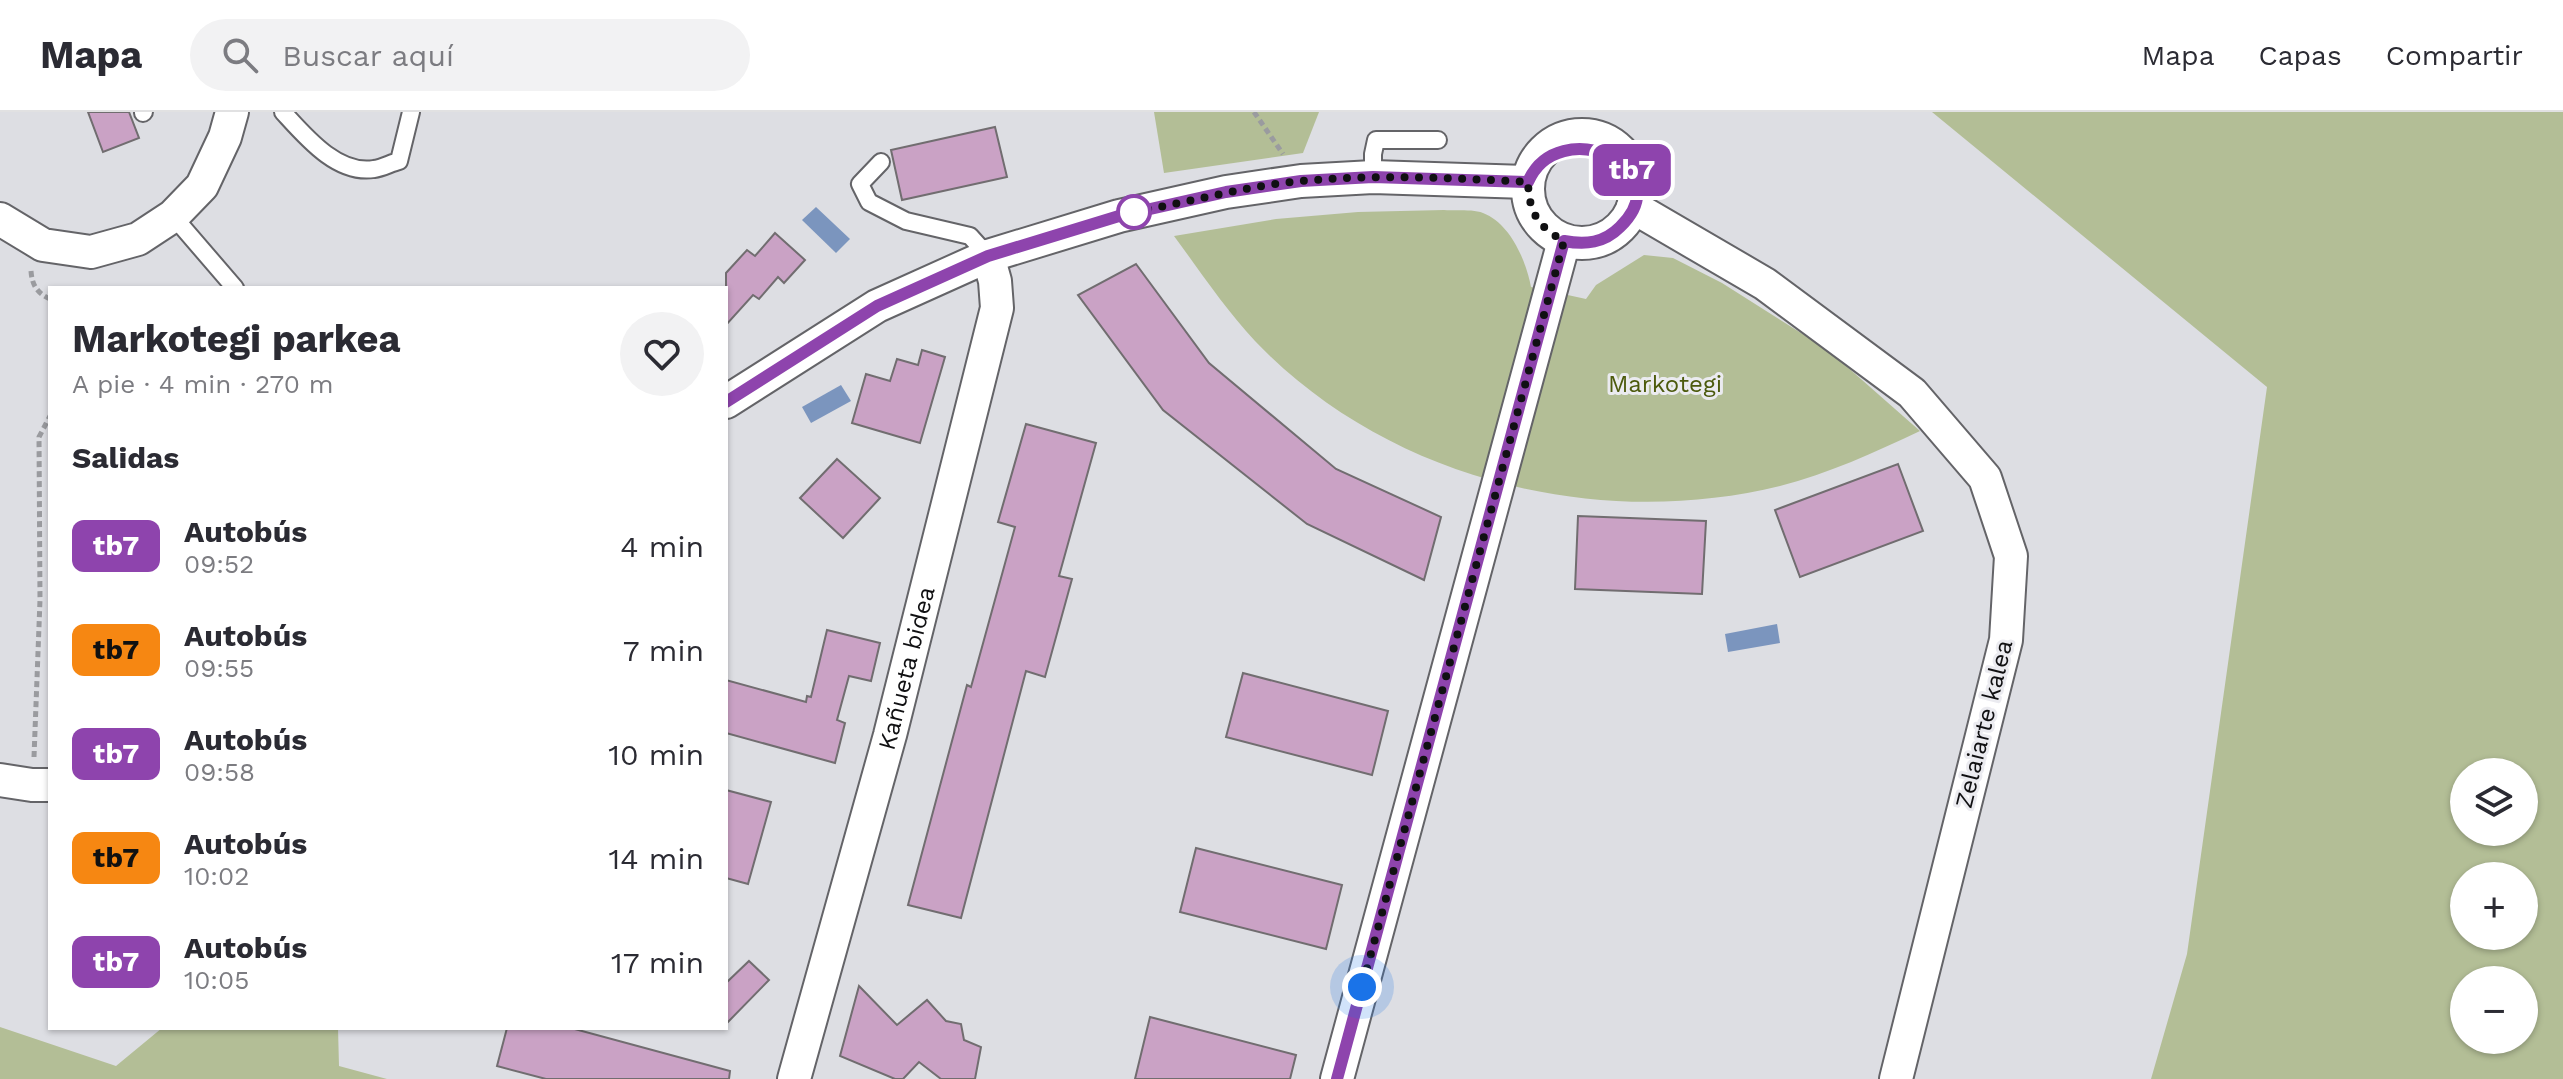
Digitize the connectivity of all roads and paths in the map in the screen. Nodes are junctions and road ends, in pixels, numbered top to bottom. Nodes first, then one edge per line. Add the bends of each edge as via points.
1 (232, 112) edge
2 (283, 112) edge
3 (411, 112) edge
4 (1254, 112) edge
5 (1565, 124) edge
6 (1438, 140) dead end
7 (881, 162) dead end
8 (1373, 177) junction
9 (1301, 181) junction
10 (1528, 182) junction
11 (1633, 207) junction
12 (173, 216) junction
13 (0, 219) edge
14 (1564, 241) junction
15 (988, 256) junction
16 (233, 286) edge
17 (728, 401) edge
18 (48, 420) edge
19 (0, 780) edge
20 (41, 785) edge
21 (794, 1079) edge
22 (1337, 1079) edge
23 (1896, 1079) edge

1 - 12 street via 202,186
2 - 3 lane via 322,153 372,170 399,161
4 - 9 path
5 - 10 street via 1532,166
5 - 11 street via 1616,147 1627,159 1636,190
6 - 8 lane via 1376,140
7 - 15 lane via 860,184 869,202 906,221 970,236
8 - 9 street
8 - 10 street
9 - 15 street via 1119,216
10 - 14 street via 1535,218
11 - 14 street via 1613,234 1580,244
11 - 23 street, Zelaiarte kalea via 1765,284 1912,393 1985,478 2011,556 2006,640
12 - 13 street via 138,239 91,252 43,245
12 - 16 lane
14 - 22 street
15 - 17 street via 877,306
15 - 21 street, Kañueta bidea via 997,308 890,735
18 - 20 path via 39,437
19 - 20 street

